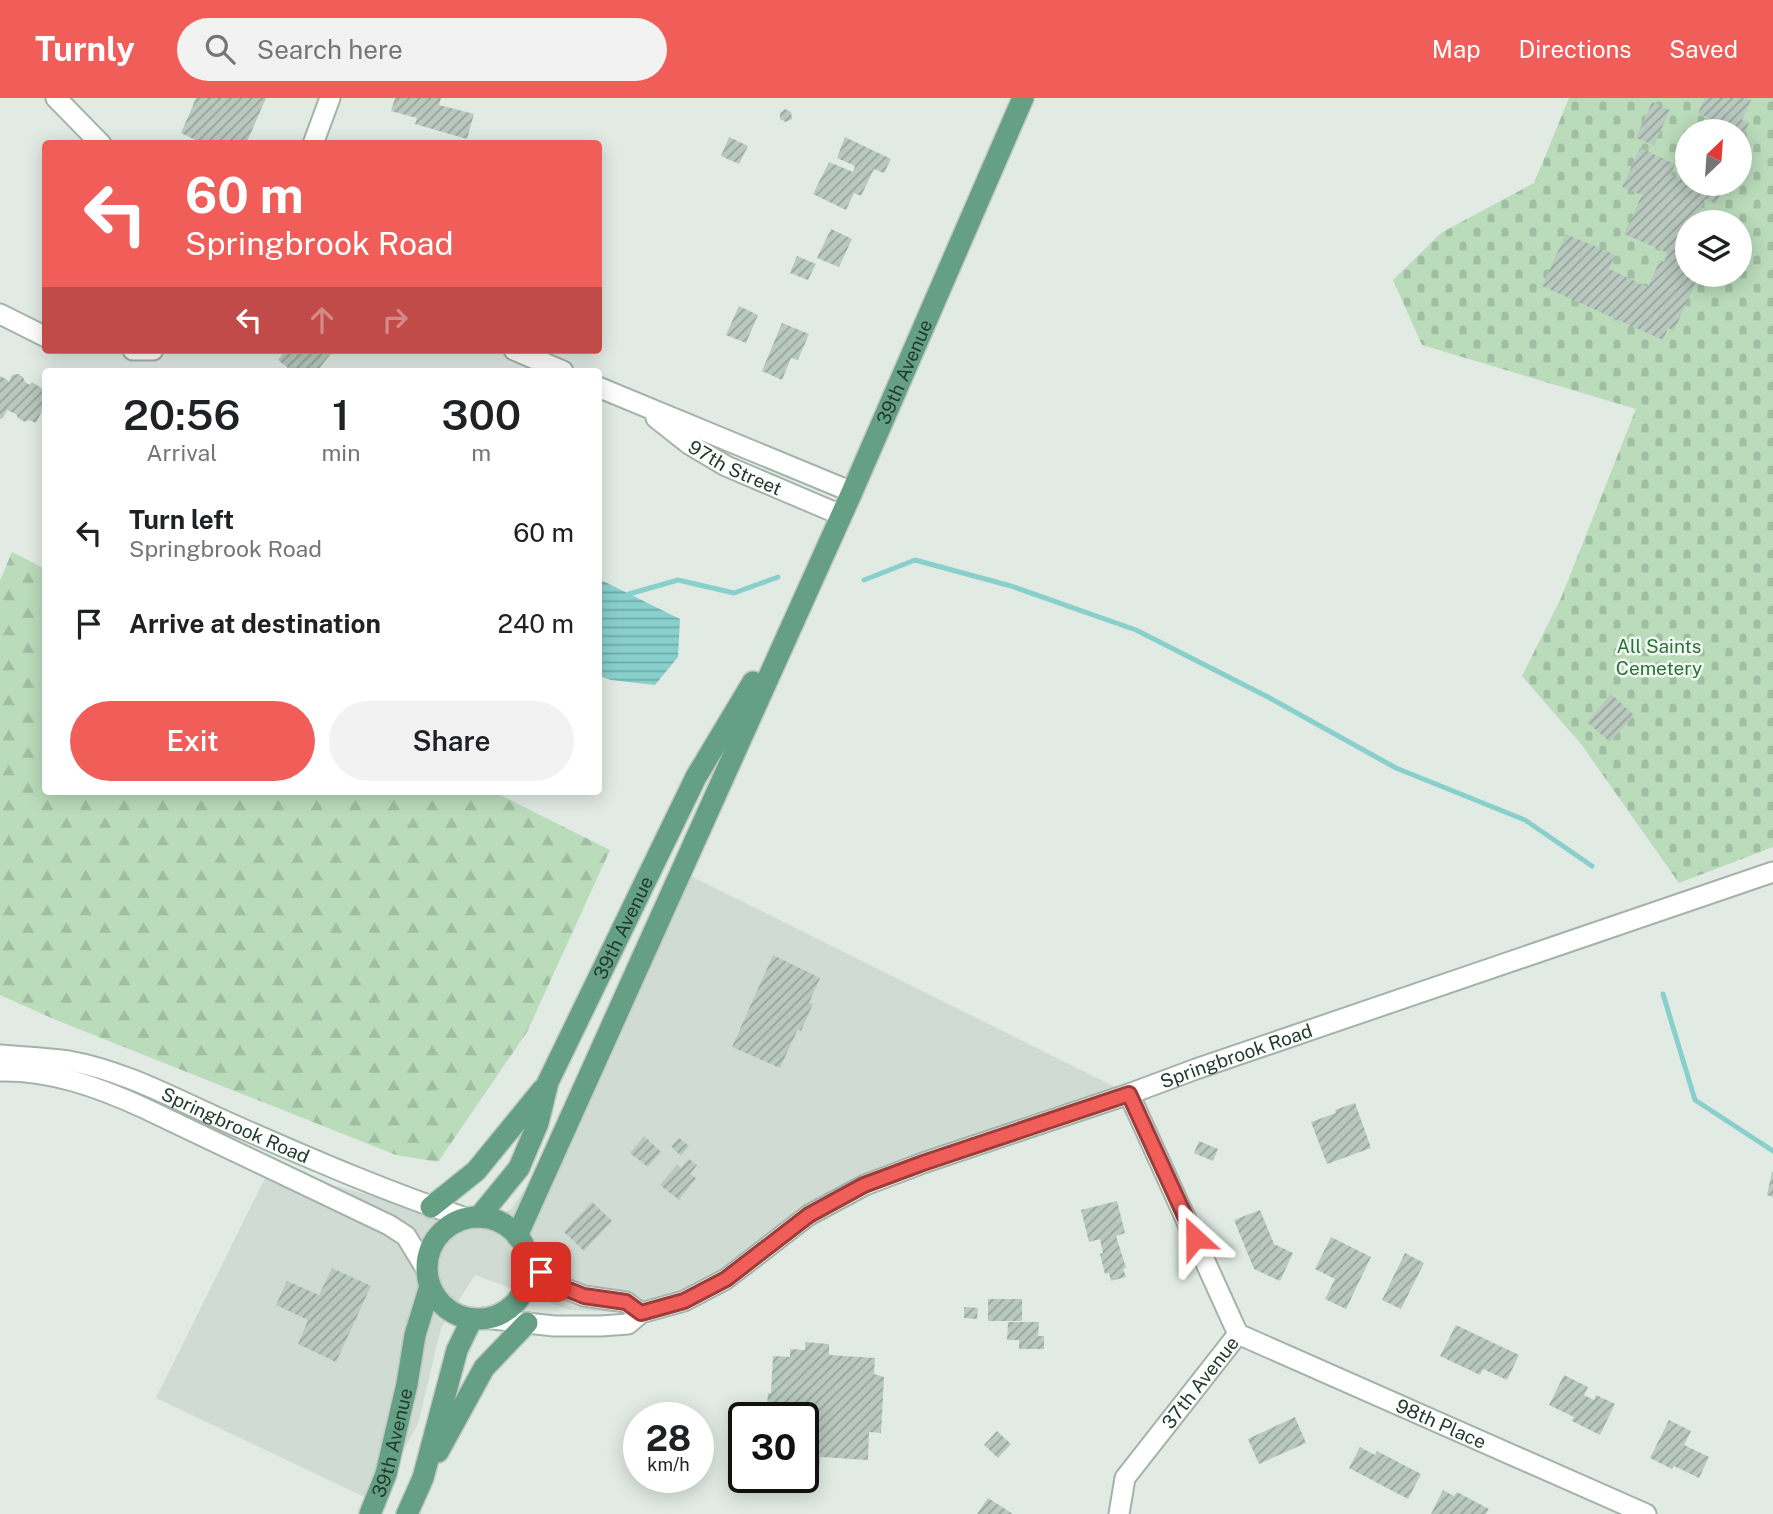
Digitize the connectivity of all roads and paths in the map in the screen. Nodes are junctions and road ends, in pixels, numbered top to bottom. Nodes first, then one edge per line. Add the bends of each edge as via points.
1 (56, 98) edge
2 (330, 98) edge
3 (1023, 98) edge
4 (97, 140) edge
5 (314, 140) edge
6 (0, 314) edge
7 (42, 335) edge
8 (523, 354) edge
9 (556, 368) edge
10 (602, 389) edge
11 (639, 404) junction
12 (852, 492) junction
13 (841, 515) junction
14 (782, 645) junction
15 (1773, 872) edge
16 (0, 1055) edge
17 (0, 1071) edge
18 (548, 1082) junction
19 (1129, 1094) junction
20 (432, 1207) junction
21 (472, 1217) junction
22 (517, 1236) junction
23 (528, 1260) junction
24 (428, 1278) junction
25 (641, 1313) junction
26 (478, 1319) junction
27 (527, 1323) junction
28 (1238, 1334) junction
29 (423, 1478) junction
30 (370, 1514) edge
31 (407, 1514) edge
32 (1119, 1514) edge
33 (1646, 1514) edge

1 - 4 street
2 - 5 street
3 - 12 main road, 39th Avenue
6 - 7 street
8 - 9 street
10 - 11 street, 97th Street
11 - 12 street, 97th Street
11 - 13 street, 97th Street via 689,444 726,466
12 - 13 main road, 39th Avenue
13 - 14 main road, 39th Avenue
14 - 18 main road, 39th Avenue via 759,673 696,777
14 - 22 main road, 39th Avenue
15 - 19 street, Springbrook Road
16 - 20 street, Springbrook Road via 71,1062 130,1079
17 - 24 street, Springbrook Road via 72,1080 144,1108 389,1226 406,1236
18 - 20 main road via 476,1171
18 - 21 main road, 39th Avenue via 538,1123 519,1168
19 - 25 street, Springbrook Road via 864,1185 809,1215 726,1279 684,1301
19 - 28 street, 37th Avenue
20 - 21 street, Springbrook Road
21 - 22 main road via 500,1222
21 - 24 main road via 450,1224 437,1236 429,1252
22 - 23 main road
23 - 25 street via 554,1284 584,1296 626,1302
23 - 26 main road via 523,1292 513,1305
24 - 26 main road via 439,1301 452,1312
24 - 30 main road, 39th Avenue via 386,1474
25 - 27 street, Springbrook Road via 628,1324
26 - 27 street, Springbrook Road
26 - 29 main road, 39th Avenue via 457,1350
27 - 29 main road via 484,1368
28 - 32 street, 37th Avenue via 1125,1478
28 - 33 street, 98th Place
29 - 31 main road, 39th Avenue

